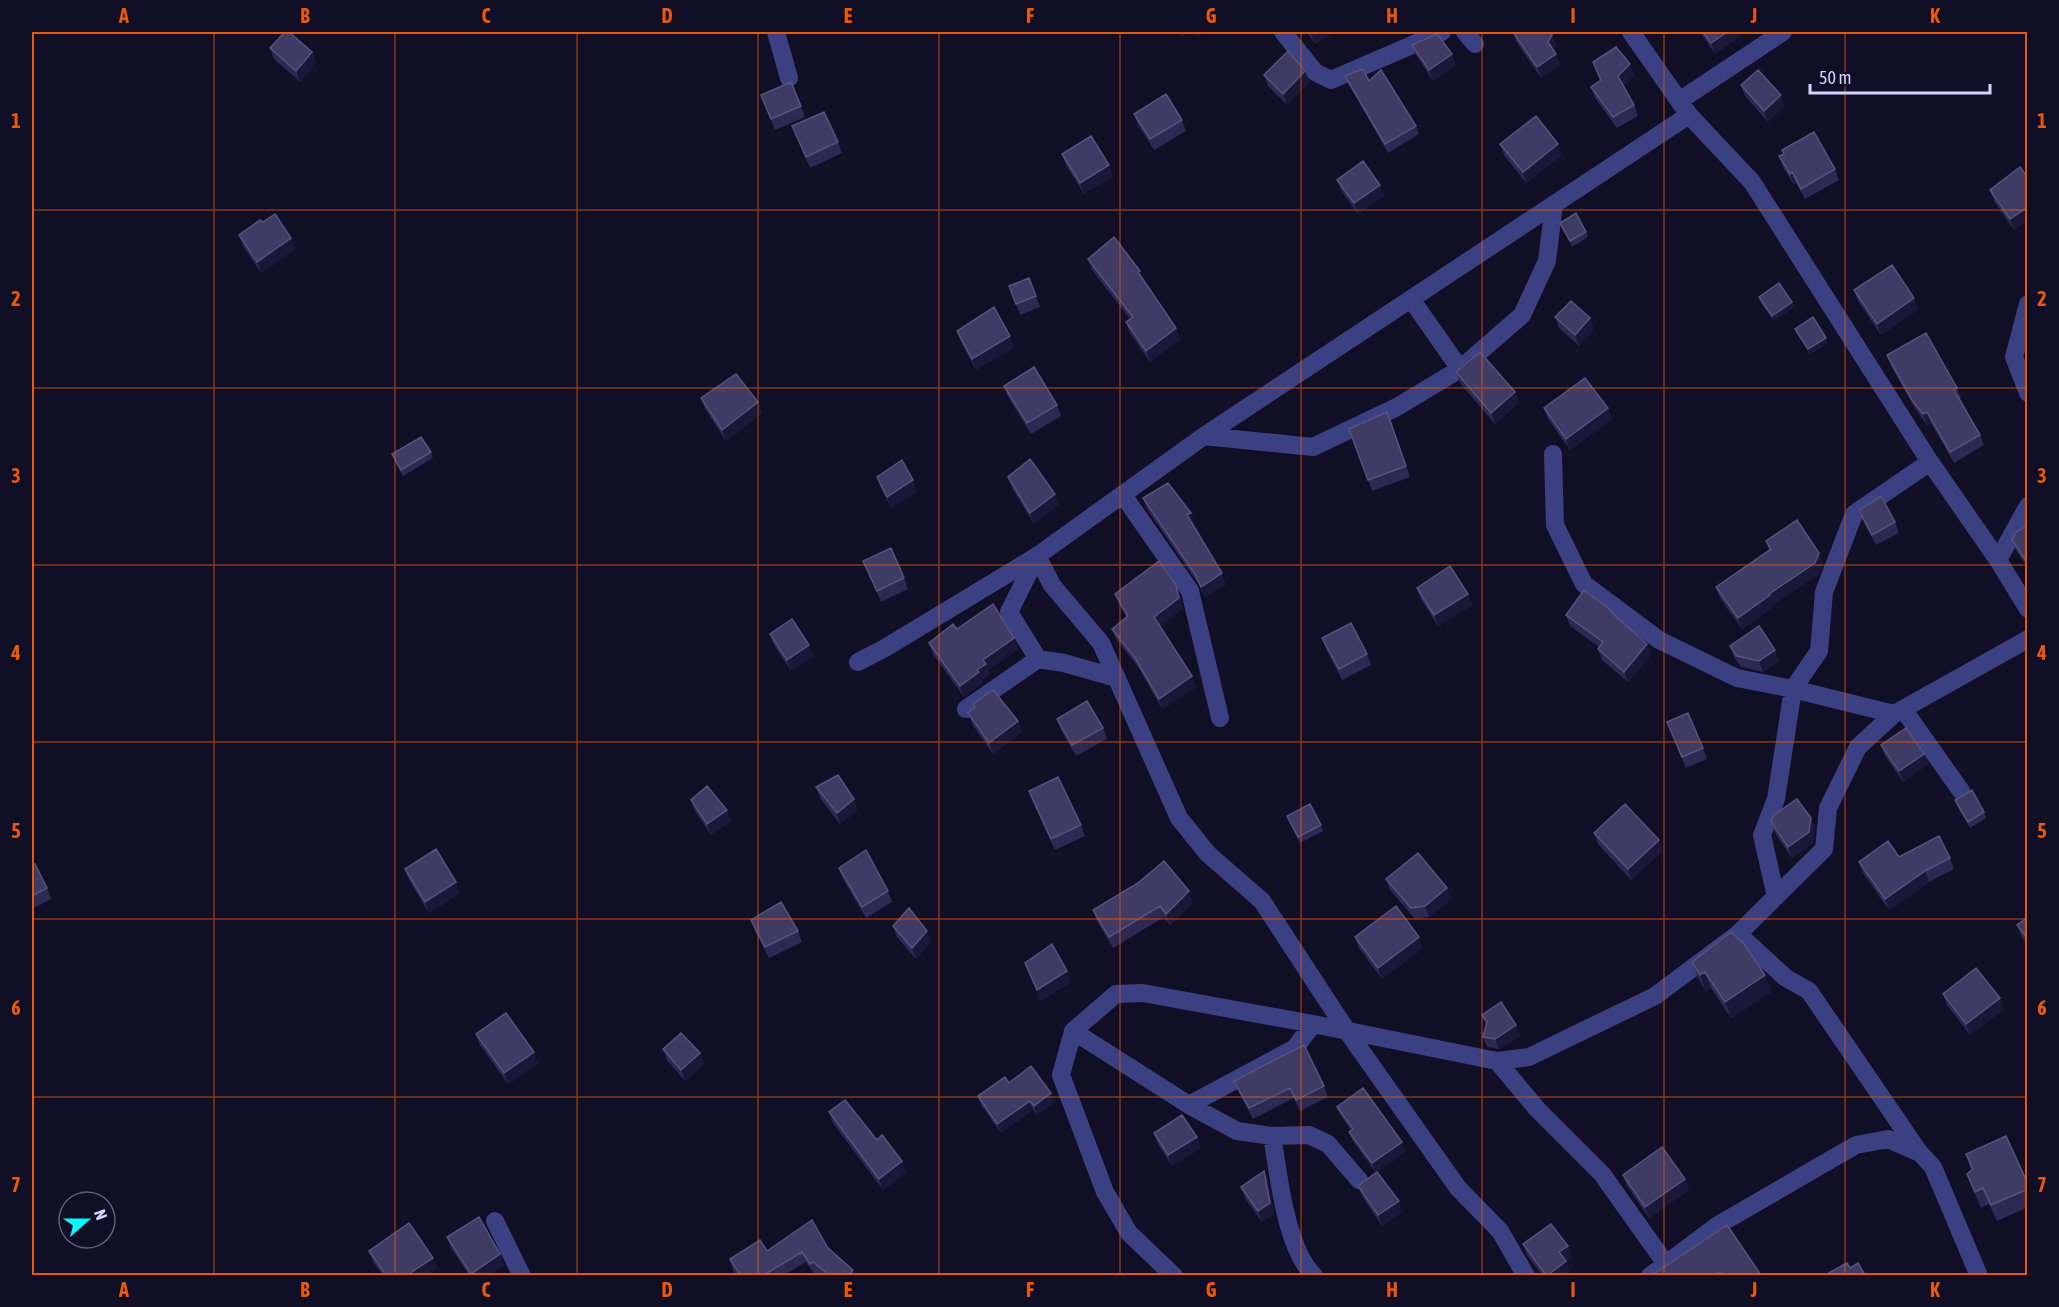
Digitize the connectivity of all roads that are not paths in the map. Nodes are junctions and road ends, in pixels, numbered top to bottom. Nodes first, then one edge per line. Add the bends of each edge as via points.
1 (776, 32) edge
2 (1283, 32) edge
3 (1442, 32) edge
4 (1631, 32) edge
5 (1783, 32) edge
6 (789, 78) dead end
7 (1684, 108) junction
8 (1554, 204) junction
9 (1411, 299) junction
10 (2028, 304) edge
11 (1460, 369) junction
12 (2028, 393) edge
13 (1204, 436) junction
14 (1553, 454) dead end
15 (1930, 462) junction
16 (1123, 495) junction
17 (2028, 506) edge
18 (1037, 556) junction
19 (1998, 560) junction
20 (2028, 609) edge
21 (2028, 639) edge
22 (1038, 659) junction
23 (858, 662) dead end
24 (1118, 678) junction
25 (1793, 689) junction
26 (966, 709) dead end
27 (1898, 711) junction
28 (1220, 718) dead end
29 (1961, 791) dead end
30 (1776, 897) junction
31 (1738, 934) junction
32 (1313, 1024) junction
33 (1073, 1031) junction
34 (1347, 1031) junction
35 (1497, 1061) junction
36 (1189, 1105) junction
37 (1272, 1136) junction
38 (1920, 1153) junction
39 (1359, 1180) dead end
40 (495, 1221) dead end
41 (1666, 1264) junction
42 (522, 1275) edge
43 (1174, 1275) edge
44 (1314, 1275) edge
45 (1526, 1275) edge
46 (1650, 1275) edge
47 (1980, 1275) edge

1 - 6 street
2 - 3 street via 1316,72 1331,80
4 - 7 street
5 - 7 street
7 - 8 street
7 - 15 street via 1752,182
8 - 9 street
8 - 11 street via 1547,261 1522,315
9 - 11 street
9 - 13 street
10 - 12 street via 2014,357
11 - 13 street via 1397,407 1313,447
13 - 16 street
14 - 25 street via 1555,525 1584,584 1659,640 1737,678
15 - 19 street
15 - 25 street via 1854,514 1824,592 1819,651
16 - 18 street
16 - 28 street via 1190,591
17 - 19 street
18 - 22 street via 1009,612
18 - 23 street
18 - 24 street via 1052,585 1101,644
19 - 20 street
21 - 27 street
22 - 24 street
22 - 26 street
24 - 34 street via 1179,818 1208,854 1262,901
25 - 27 street
25 - 30 street via 1776,799 1762,835
27 - 29 street
27 - 30 street via 1858,747 1827,808 1824,849
30 - 31 street
31 - 35 street via 1655,996 1529,1057
31 - 38 street via 1786,978 1809,992
32 - 33 street via 1143,993 1116,994
32 - 34 street
32 - 36 street via 1295,1048
33 - 36 street
33 - 43 street via 1061,1075 1105,1192 1129,1233
34 - 35 street
34 - 45 street via 1458,1188 1500,1231
35 - 41 street via 1537,1109 1602,1174
36 - 37 street via 1237,1131
37 - 39 street via 1309,1135 1328,1144
37 - 44 street via 1290,1230 1305,1267
38 - 41 street via 1888,1139 1856,1145 1718,1225
38 - 47 street via 1933,1167
40 - 42 street
41 - 46 street

